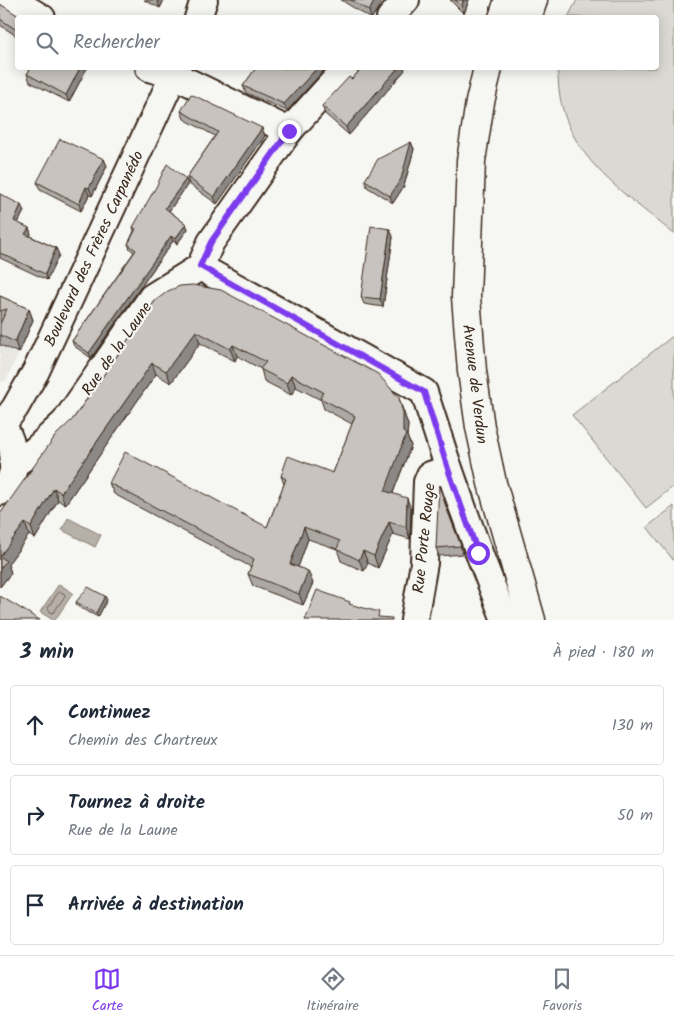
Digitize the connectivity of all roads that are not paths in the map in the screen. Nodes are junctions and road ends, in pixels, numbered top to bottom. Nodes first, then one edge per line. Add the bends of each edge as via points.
1 (12, 0) edge
2 (204, 0) edge
3 (406, 0) edge
4 (508, 0) edge
5 (533, 0) edge
6 (37, 15) edge
7 (199, 15) edge
8 (393, 15) edge
9 (504, 15) edge
10 (527, 15) edge
11 (167, 70) edge
12 (344, 70) edge
13 (488, 70) edge
14 (507, 70) edge
15 (289, 131) junction
16 (469, 218) junction
17 (200, 266) junction
18 (1, 424) edge
19 (14, 465) junction
20 (448, 469) junction
21 (0, 492) edge
22 (511, 546) junction
23 (414, 620) edge
24 (505, 620) edge
25 (531, 620) edge
26 (548, 620) edge

1 - 6 street
2 - 7 street
3 - 8 street
4 - 9 main road
5 - 10 main road
11 - 15 street
11 - 18 street, Boulevard des Frères Carpanédo via 36,371 15,408
12 - 15 street
13 - 16 main road, Avenue de Verdun via 471,161
14 - 16 main road, Avenue de Verdun via 495,106
15 - 17 street via 211,242
16 - 22 main road, Avenue de Verdun via 466,297 472,371 492,483
17 - 19 street, Rue de la Laune via 152,297 65,422
17 - 20 street via 424,392
18 - 19 street via 9,434
19 - 21 street via 10,479
20 - 23 street, Rue Porte Rouge via 430,474 427,482 424,563
20 - 24 street
22 - 25 main road, Avenue de Verdun
22 - 26 main road, Avenue de Verdun

